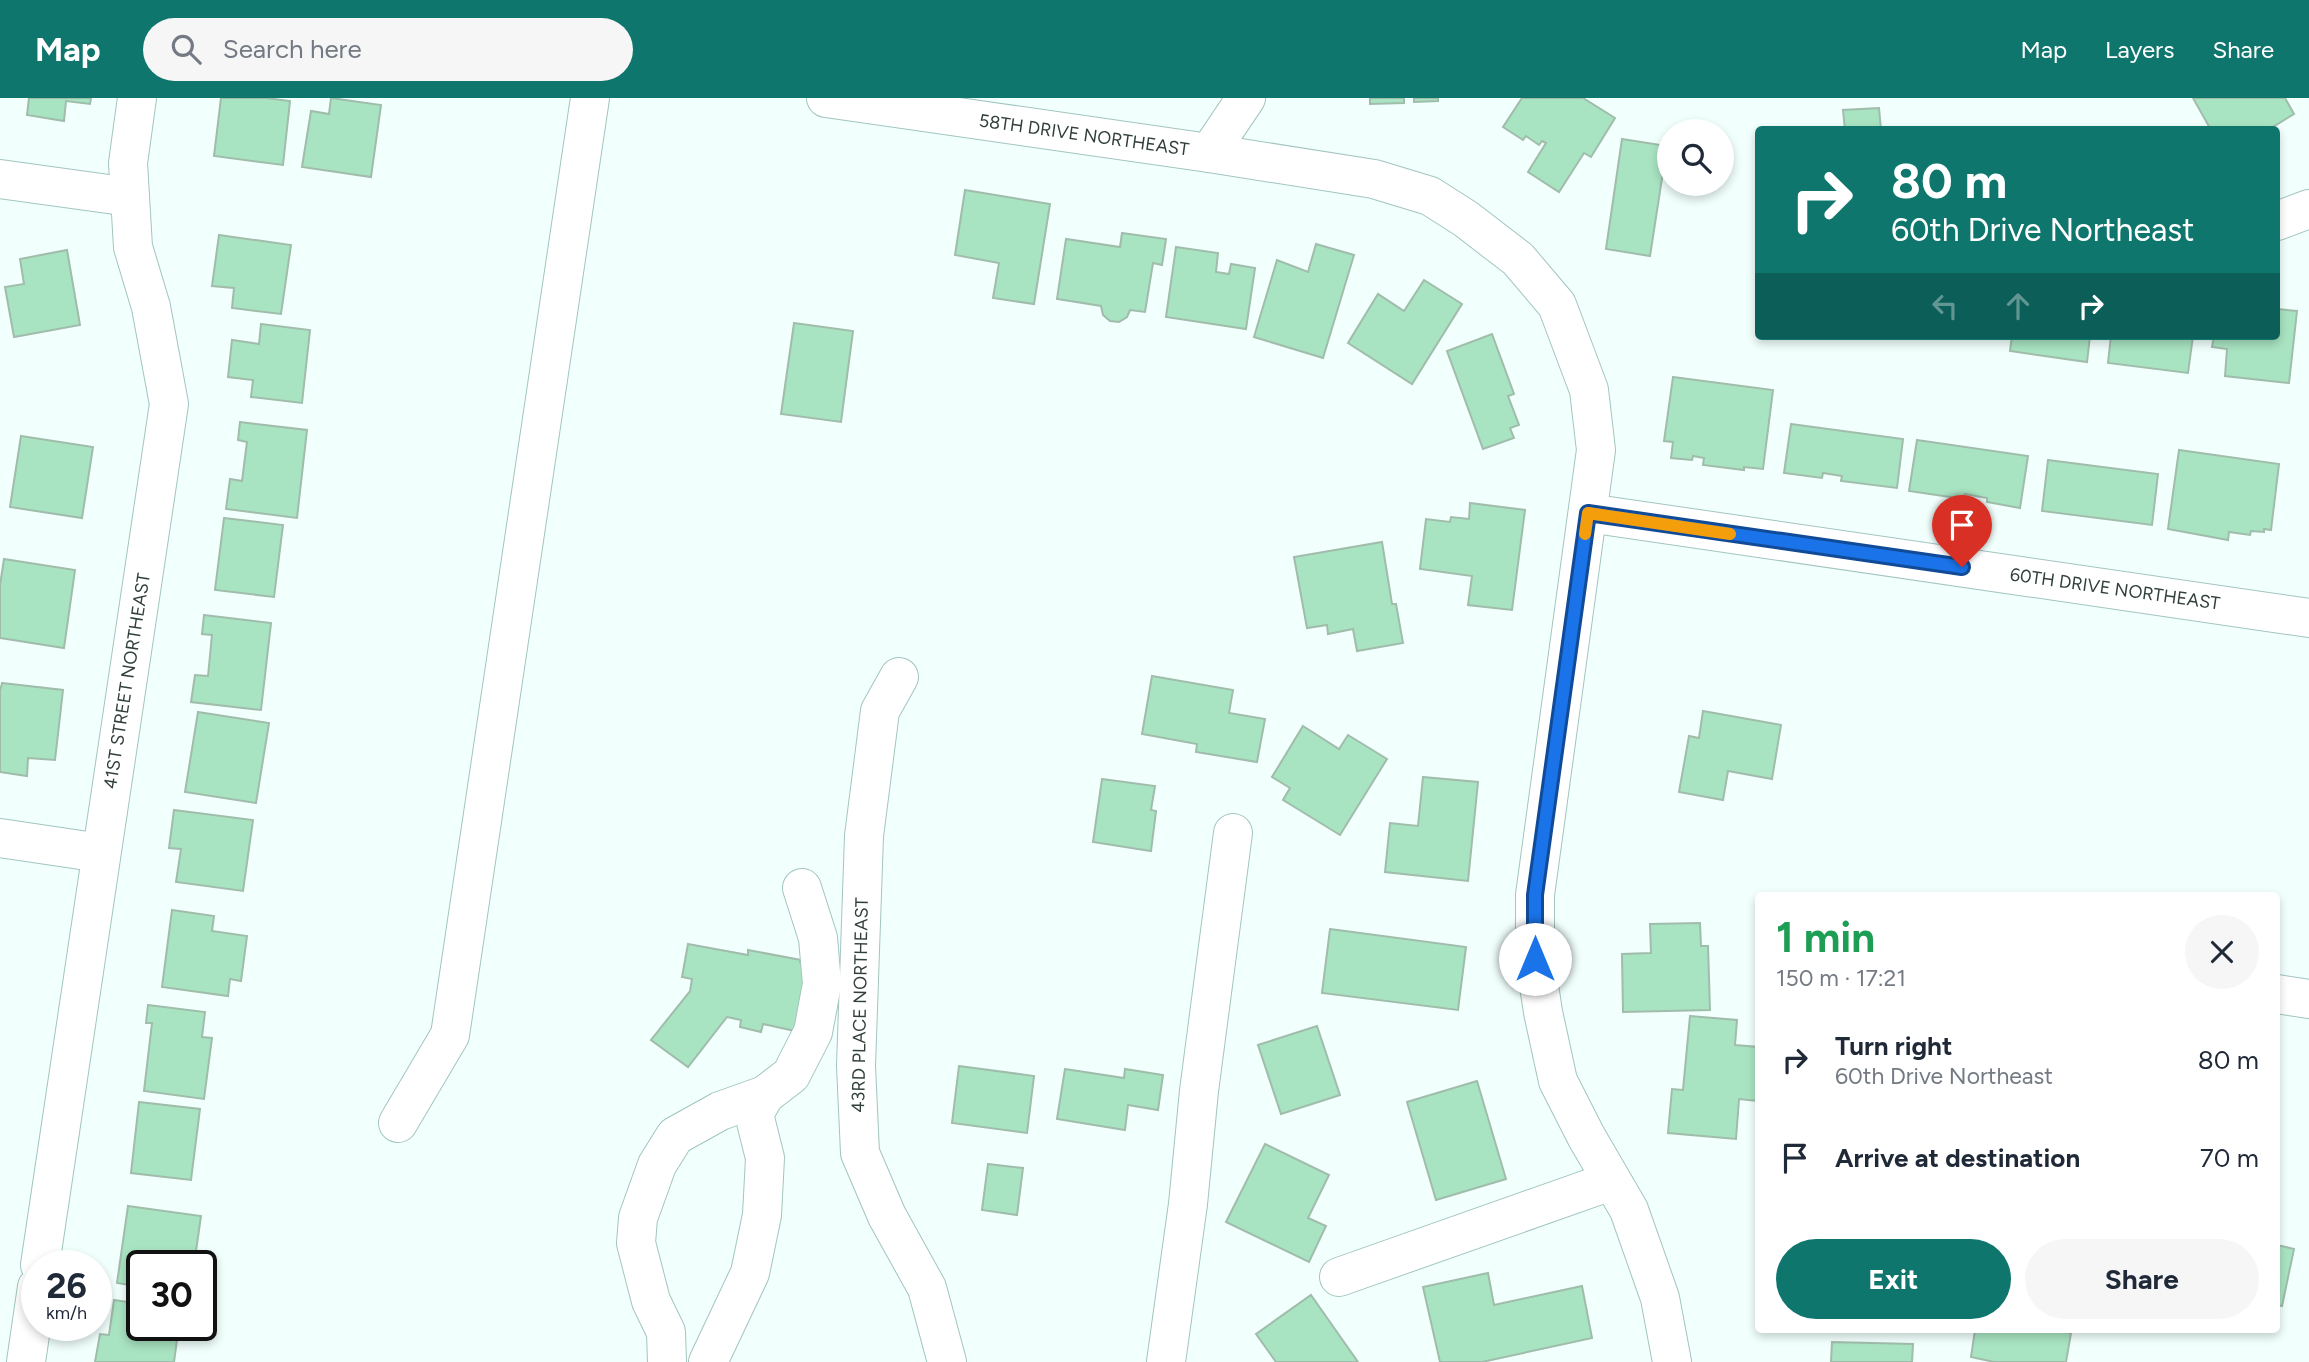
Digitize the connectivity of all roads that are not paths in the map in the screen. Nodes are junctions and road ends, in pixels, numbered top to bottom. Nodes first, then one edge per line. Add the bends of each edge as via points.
1 (138, 98) edge
2 (590, 98) edge
3 (826, 98) edge
4 (1246, 98) edge
5 (903, 103) edge
6 (961, 107) edge
7 (1209, 153) junction
8 (0, 179) edge
9 (130, 197) junction
10 (2309, 209) edge
11 (2280, 220) edge
12 (1588, 513) junction
13 (2309, 618) edge
14 (899, 677) dead end
15 (1233, 833) dead end
16 (0, 838) edge
17 (101, 853) junction
18 (802, 888) dead end
19 (2280, 994) edge
20 (2309, 999) edge
21 (765, 1095) junction
22 (398, 1123) dead end
23 (1611, 1181) junction
24 (42, 1250) edge
25 (1339, 1277) dead end
26 (29, 1341) edge
27 (26, 1362) edge
28 (667, 1362) edge
29 (708, 1362) edge
30 (947, 1362) edge
31 (1166, 1362) edge
32 (1672, 1362) edge

1 - 9 street, 41ST STREET NORTHEAST via 128,163
2 - 22 street via 450,1035
3 - 5 street, 58TH DRIVE NORTHEAST
4 - 7 street, 58TH DRIVE NORTHEAST
5 - 6 street, 58TH DRIVE NORTHEAST
6 - 7 street, 58TH DRIVE NORTHEAST
7 - 12 street, 58TH DRIVE NORTHEAST via 1374,179 1430,196 1518,259 1557,305 1589,390 1596,450
8 - 9 street
9 - 17 street, 41ST STREET NORTHEAST via 133,247 151,307 169,404
10 - 11 street
12 - 13 street, 60TH DRIVE NORTHEAST
12 - 23 street, 58TH DRIVE NORTHEAST via 1535,895 1535,959 1558,1081
14 - 30 street, 43RD PLACE NORTHEAST via 880,710 864,836 856,1066 860,1153 887,1216 928,1288
15 - 31 street
16 - 17 street
17 - 24 street, 41ST STREET NORTHEAST
18 - 21 street via 817,938 822,984 813,1032 791,1075
19 - 20 street
21 - 28 street via 720,1111 675,1136 657,1165 638,1218 636,1243 651,1301 666,1332
21 - 29 street via 754,1114 765,1158 762,1216 750,1273
23 - 25 street
23 - 32 street, 58TH DRIVE NORTHEAST via 1629,1210 1660,1297
26 - 27 street

